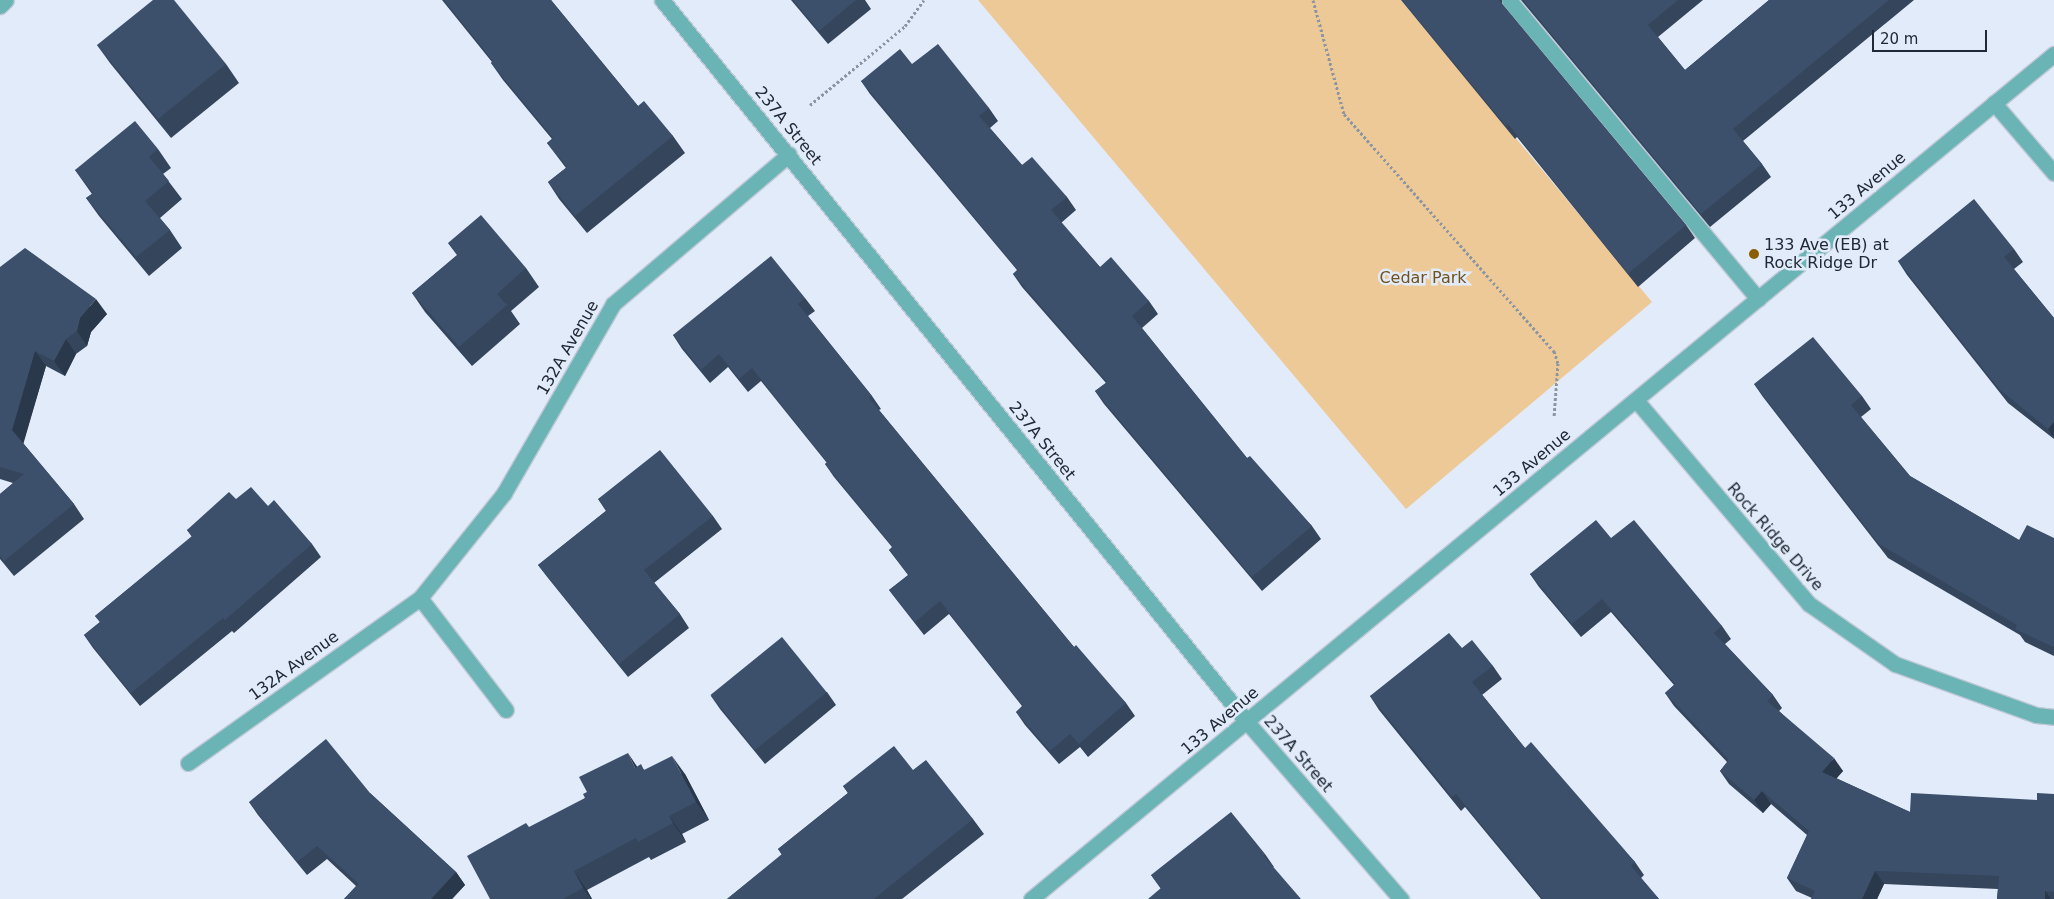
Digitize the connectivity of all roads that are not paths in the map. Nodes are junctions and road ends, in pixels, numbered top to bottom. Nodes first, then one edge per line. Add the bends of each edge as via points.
1 (6, 0) edge
2 (662, 0) edge
3 (1509, 0) edge
4 (0, 6) edge
5 (2054, 54) edge
6 (1994, 103) junction
7 (789, 154) junction
8 (2054, 173) edge
9 (1758, 299) junction
10 (1636, 400) junction
11 (420, 598) junction
12 (506, 710) dead end
13 (2054, 717) edge
14 (1247, 722) junction
15 (188, 763) dead end
16 (1031, 899) edge
17 (1401, 899) edge

1 - 4 street
2 - 7 street, 237A Street
3 - 9 street
5 - 6 street, 133 Avenue
6 - 8 street
6 - 9 street, 133 Avenue
7 - 11 street, 132A Avenue via 613,304 504,493
7 - 14 street, 237A Street
9 - 10 street, 133 Avenue
10 - 13 street, Rock Ridge Drive via 1809,604 1896,664 2036,715
10 - 14 street, 133 Avenue
11 - 12 street
11 - 15 street, 132A Avenue
14 - 16 street, 133 Avenue
14 - 17 street, 237A Street

